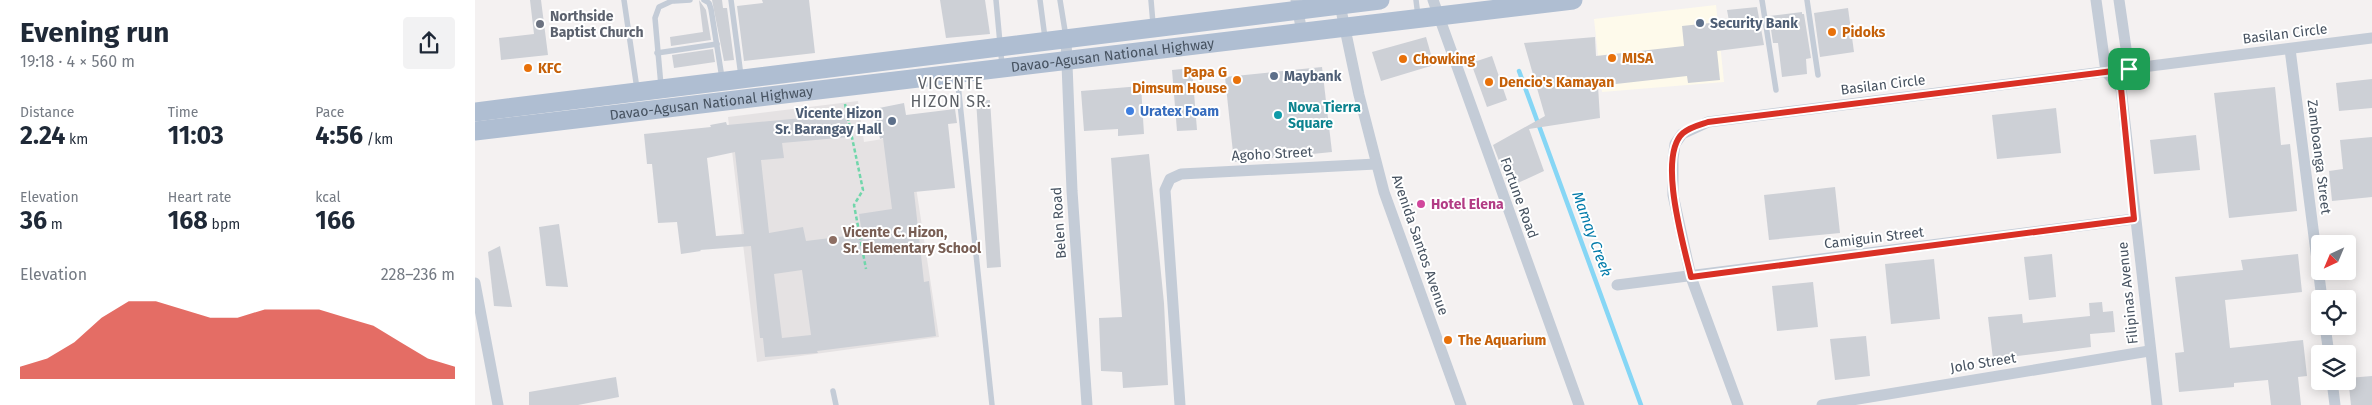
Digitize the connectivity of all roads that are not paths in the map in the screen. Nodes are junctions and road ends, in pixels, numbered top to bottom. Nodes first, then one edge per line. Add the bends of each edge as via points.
1 (624, 0) edge
2 (690, 0) edge
3 (704, 0) edge
4 (731, 0) edge
5 (996, 0) edge
6 (1040, 0) edge
7 (1060, 0) edge
8 (1151, 0) edge
9 (1380, 0) edge
10 (1573, 0) edge
11 (1762, 0) edge
12 (1807, 0) edge
13 (2096, 0) edge
14 (2119, 0) edge
15 (674, 1) edge
16 (1529, 2) edge
17 (1297, 5) edge
18 (1340, 5) junction
19 (1436, 8) edge
20 (1417, 9) edge
21 (1202, 24) junction
22 (1345, 28) junction
23 (1153, 29) junction
24 (1301, 33) junction
25 (2372, 38) edge
26 (1066, 39) junction
27 (1046, 42) junction
28 (717, 44) junction
29 (1205, 45) junction
30 (1000, 46) junction
31 (2290, 49) junction
32 (657, 53) junction
33 (1067, 61) junction
34 (1002, 68) junction
35 (2129, 69) junction
36 (2106, 72) junction
37 (956, 73) junction
38 (1818, 76) dead end
39 (742, 78) junction
40 (722, 80) junction
41 (661, 88) junction
42 (2121, 88) junction
43 (1776, 90) dead end
44 (637, 91) junction
45 (475, 112) edge
46 (475, 131) edge
47 (1376, 164) junction
48 (2134, 219) junction
49 (1691, 277) junction
50 (475, 283) edge
51 (1617, 285) dead end
52 (2321, 290) edge
53 (2149, 351) junction
54 (2334, 390) edge
55 (833, 391) dead end
56 (498, 405) edge
57 (836, 405) edge
58 (992, 405) edge
59 (1087, 405) edge
60 (1180, 405) edge
61 (1461, 405) edge
62 (1579, 405) edge
63 (1738, 405) edge
64 (1822, 405) edge
65 (2157, 405) edge
66 (2335, 405) edge

1 - 44 lane
2 - 15 lane
3 - 28 lane via 709,2
4 - 39 lane
5 - 30 lane
6 - 27 lane
7 - 26 lane
8 - 23 lane
9 - 18 main road, Davao-Agusan National Highway
10 - 16 main road, Davao-Agusan National Highway
11 - 43 lane
12 - 38 lane
13 - 36 street
14 - 35 street
15 - 32 lane via 659,7 655,18
16 - 19 main road, Davao-Agusan National Highway
17 - 18 main road, Davao-Agusan National Highway
17 - 21 main road, Davao-Agusan National Highway
17 - 24 street
18 - 22 street, Avenida Santos Avenue
19 - 20 main road, Davao-Agusan National Highway
19 - 62 street, Fortune Road
20 - 22 main road, Davao-Agusan National Highway
21 - 23 main road, Davao-Agusan National Highway
21 - 29 main road
22 - 24 main road, Davao-Agusan National Highway
22 - 47 street, Avenida Santos Avenue
23 - 26 main road, Davao-Agusan National Highway
24 - 29 main road, Davao-Agusan National Highway
25 - 31 street, Basilan Circle
26 - 27 main road, Davao-Agusan National Highway
26 - 33 street, Belen Road
27 - 30 main road, Davao-Agusan National Highway
28 - 32 lane
28 - 40 lane
29 - 33 main road, Davao-Agusan National Highway
30 - 34 lane
30 - 39 main road, Davao-Agusan National Highway
31 - 35 street, Basilan Circle
31 - 52 street, Zamboanga Street
32 - 41 lane
33 - 34 main road, Davao-Agusan National Highway
33 - 59 street, Belen Road via 1072,191
34 - 37 main road, Davao-Agusan National Highway
35 - 36 street, Basilan Circle
35 - 42 street, Filipinas Avenue
36 - 42 street
36 - 49 street, Basilan Circle via 1708,122 1693,127 1675,144 1672,173 1673,195
37 - 46 main road, Davao-Agusan National Highway
37 - 58 lane
39 - 40 main road, Davao-Agusan National Highway
40 - 41 main road, Davao-Agusan National Highway
41 - 44 main road, Davao-Agusan National Highway
42 - 48 street, Filipinas Avenue
44 - 45 main road, Davao-Agusan National Highway
47 - 60 street, Agoho Street via 1181,174 1170,179 1165,190
47 - 61 street, Avenida Santos Avenue
48 - 49 street, Camiguin Street
48 - 53 street, Filipinas Avenue
49 - 51 street, Camiguin Street
49 - 63 street, Basilan Circle
50 - 56 street
53 - 64 street, Jolo Street
53 - 65 street, Filipinas Avenue
54 - 66 street
55 - 57 lane

